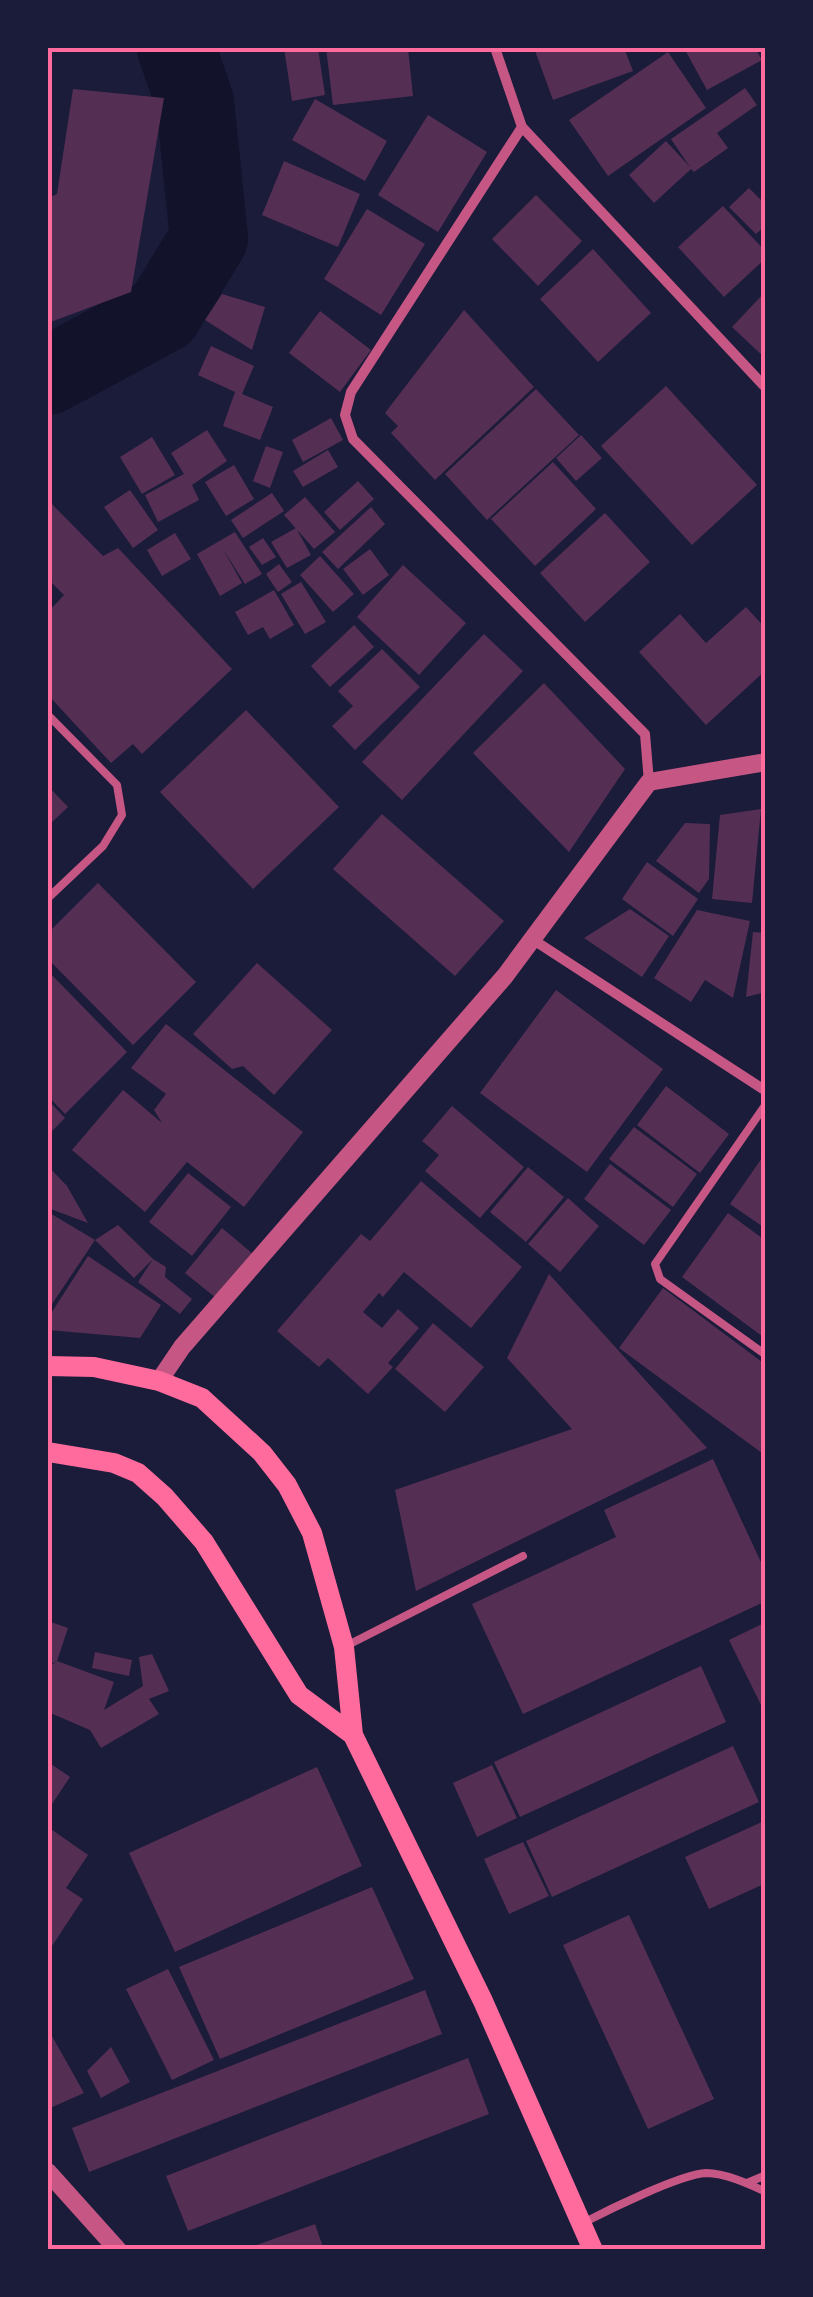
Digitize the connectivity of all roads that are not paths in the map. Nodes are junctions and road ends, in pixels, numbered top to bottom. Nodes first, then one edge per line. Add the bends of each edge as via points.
1 (495, 48) edge
2 (522, 128) junction
3 (766, 388) edge
4 (48, 715) edge
5 (766, 762) edge
6 (650, 782) junction
7 (48, 898) edge
8 (532, 938) junction
9 (766, 1091) edge
10 (766, 1104) edge
11 (766, 1355) edge
12 (48, 1366) edge
13 (159, 1381) junction
14 (48, 1452) edge
15 (523, 1556) dead end
16 (344, 1648) junction
17 (354, 1735) junction
18 (48, 2172) edge
19 (766, 2175) edge
20 (748, 2183) junction
21 (766, 2192) edge
22 (580, 2224) junction
23 (118, 2250) edge
24 (593, 2250) edge

1 - 2 street
2 - 3 street
2 - 6 street via 351,392 345,414 353,439 645,734
4 - 7 lane via 118,784 122,814 103,846
5 - 6 street
6 - 8 street
8 - 9 street
8 - 13 street
10 - 11 lane via 655,1264 660,1279
12 - 13 main road via 94,1367
13 - 16 main road via 202,1398 287,1485 312,1533
14 - 17 main road via 114,1462 165,1496 204,1542 299,1695
15 - 16 lane
16 - 17 main road
17 - 22 main road via 483,2001
18 - 23 street
19 - 20 lane
20 - 21 lane
20 - 22 lane via 705,2173
22 - 24 main road

